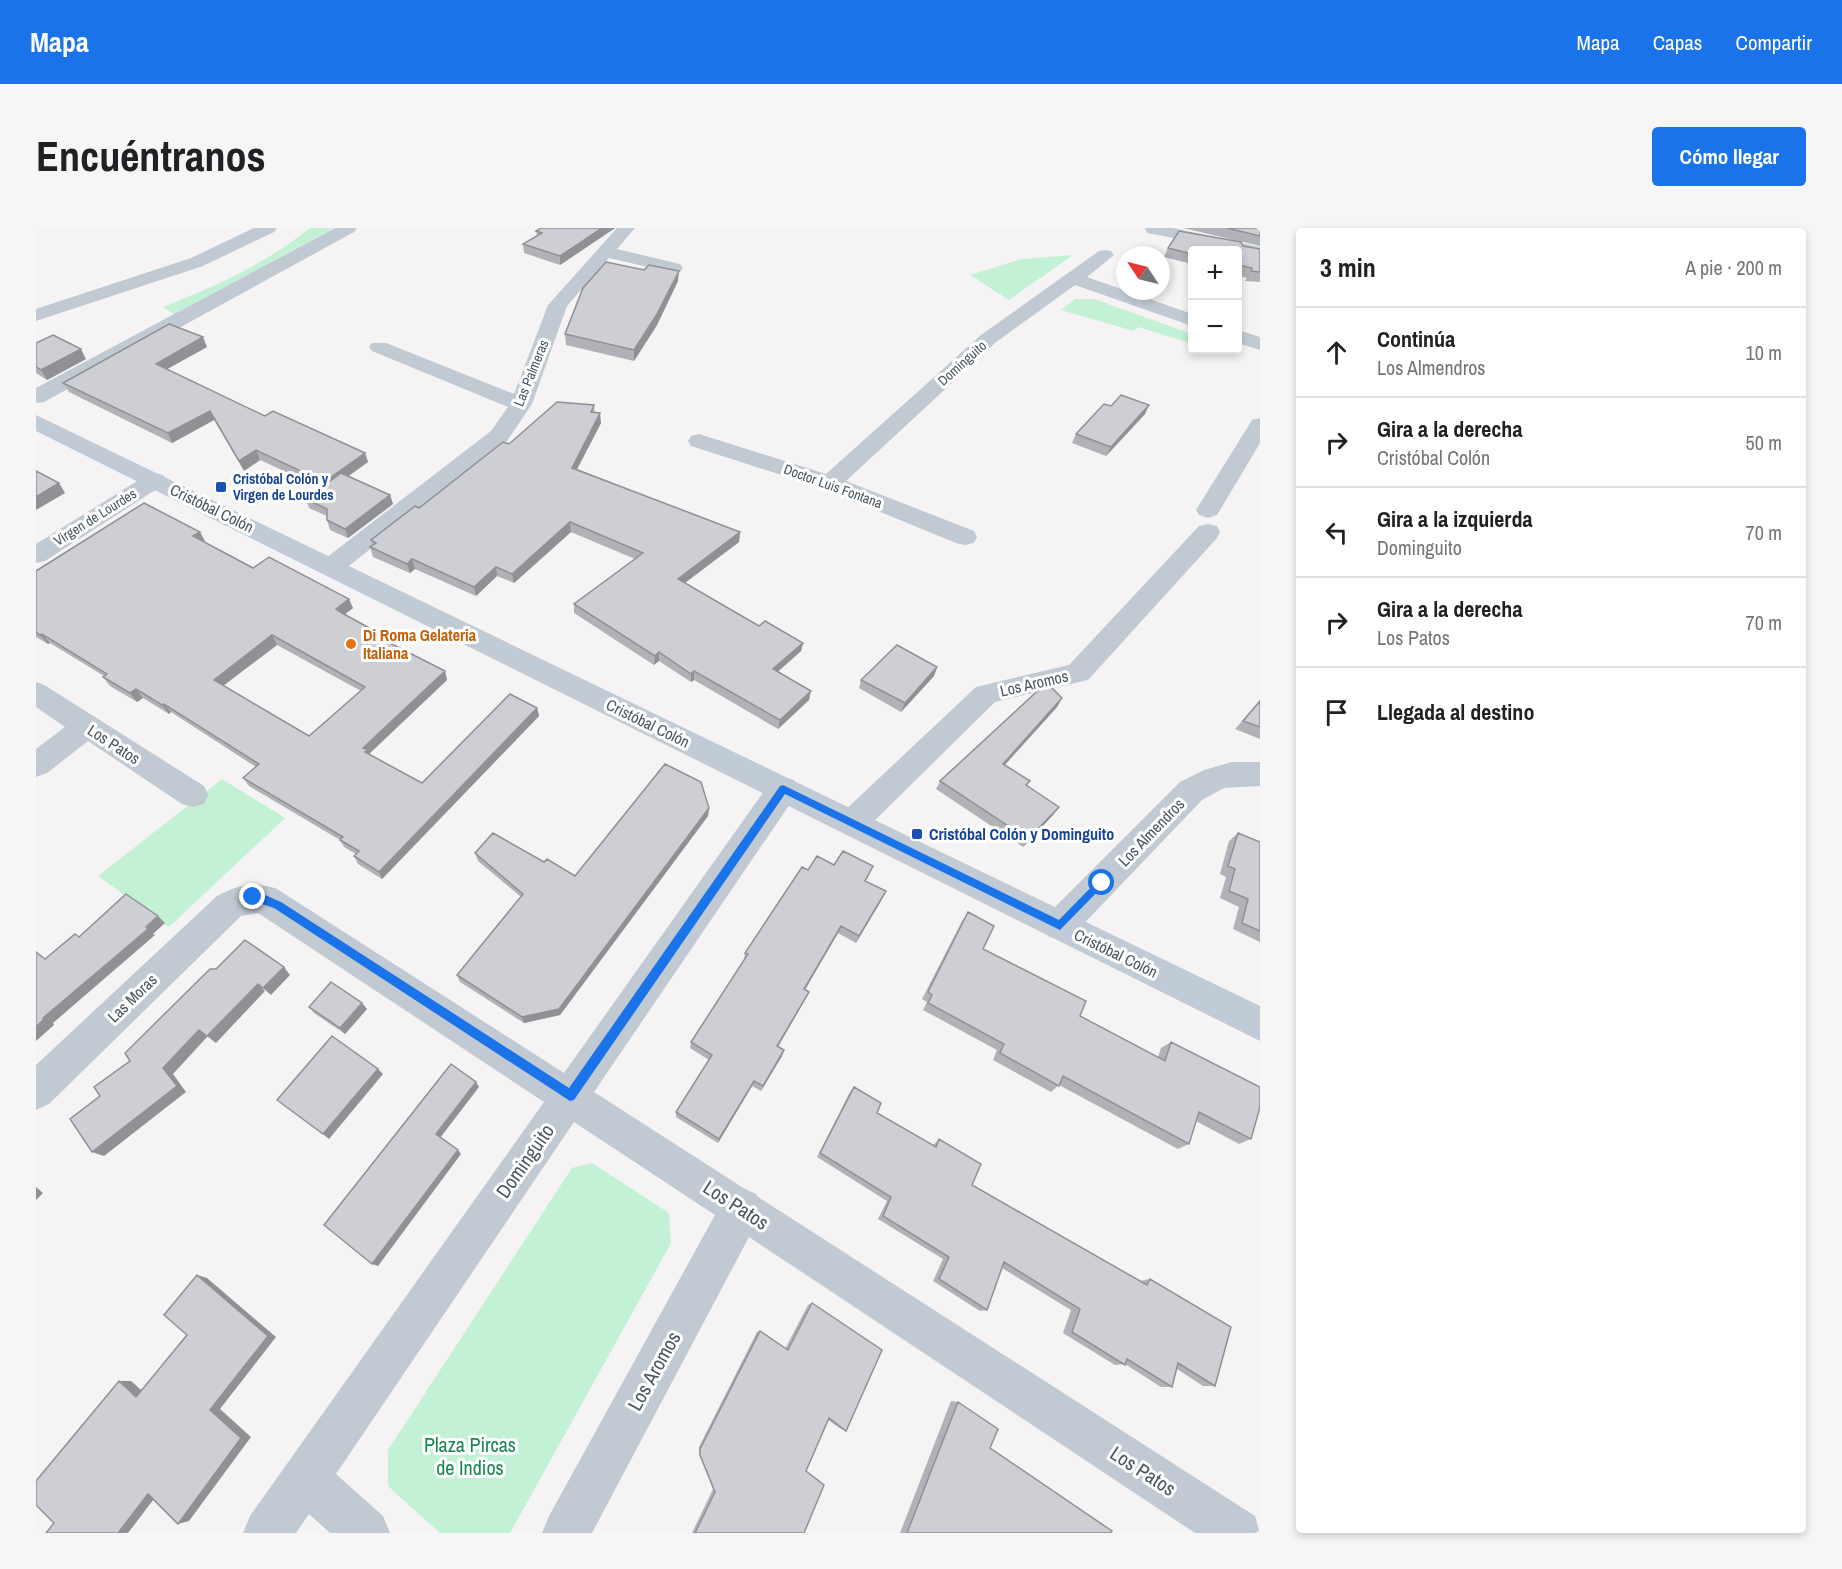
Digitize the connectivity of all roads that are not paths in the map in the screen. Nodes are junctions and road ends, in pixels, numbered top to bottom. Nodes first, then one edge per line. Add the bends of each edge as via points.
1 (268, 228) edge
2 (348, 228) edge
3 (626, 228) edge
4 (1153, 229) edge
5 (1189, 232) edge
6 (604, 251) junction
7 (1260, 252) edge
8 (1105, 255) dead end
9 (674, 268) edge
10 (1073, 278) junction
11 (36, 315) edge
12 (1188, 319) edge
13 (1242, 337) edge
14 (1260, 344) edge
15 (379, 347) dead end
16 (36, 397) edge
17 (520, 404) junction
18 (36, 422) edge
19 (1260, 425) edge
20 (699, 441) dead end
21 (155, 480) junction
22 (830, 483) junction
23 (965, 537) dead end
24 (36, 555) edge
25 (331, 567) junction
26 (36, 693) edge
27 (87, 726) junction
28 (36, 765) edge
29 (1260, 774) edge
30 (783, 789) junction
31 (193, 795) dead end
32 (852, 823) junction
33 (229, 906) joint
34 (1060, 925) junction
35 (1260, 1024) edge
36 (36, 1091) edge
37 (570, 1096) junction
38 (742, 1209) junction
39 (305, 1478) junction
40 (267, 1533) edge
41 (366, 1533) edge
42 (566, 1533) edge
43 (1238, 1533) edge

1 - 11 street via 197,262
2 - 16 street
3 - 6 street, Las Palmeras
4 - 5 street
5 - 7 street
6 - 9 street
6 - 17 street, Las Palmeras via 558,305
8 - 10 street, Dominguito
10 - 12 street
10 - 22 street, Dominguito via 988,339
13 - 14 street
15 - 17 street
17 - 25 street, Las Palmeras via 499,436
18 - 21 street, Cristóbal Colón
19 - 32 street, Los Aromos via 1208,521 1078,673 986,694
20 - 22 street, Doctor Luis Fontana
21 - 24 street, Virgen de Lourdes
21 - 25 street, Cristóbal Colón
22 - 23 street, Doctor Luis Fontana
25 - 30 street, Cristóbal Colón
26 - 27 street, Los Patos
27 - 28 street
27 - 31 street, Los Patos
29 - 34 street, Los Almendros via 1230,774 1203,782 1191,791
30 - 32 street, Cristóbal Colón
30 - 37 street, Dominguito
32 - 34 street, Cristóbal Colón
33 - 36 street, Las Moras
33 - 37 street, Los Patos via 253,897 277,905
34 - 35 street, Cristóbal Colón
37 - 38 street, Los Patos
37 - 39 street, Dominguito
38 - 42 street, Los Aromos
38 - 43 street, Los Patos
39 - 40 street, Dominguito
39 - 41 street

